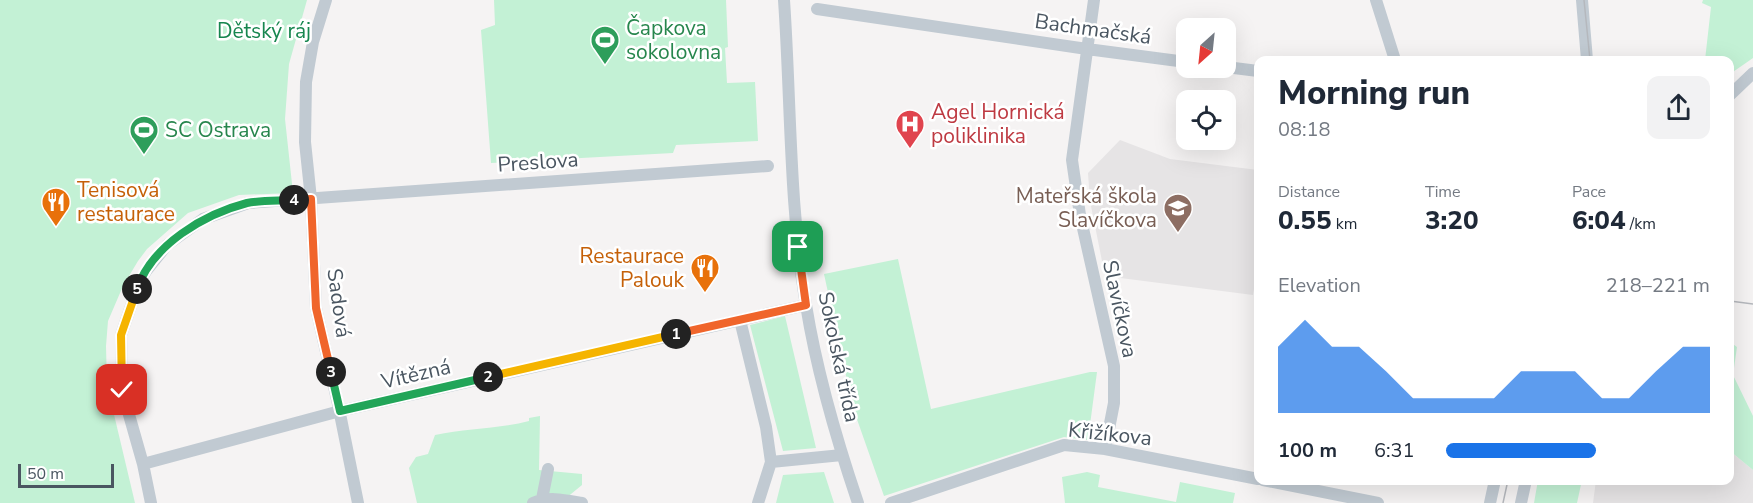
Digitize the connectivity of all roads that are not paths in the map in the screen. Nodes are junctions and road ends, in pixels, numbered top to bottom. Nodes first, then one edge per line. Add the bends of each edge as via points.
1 (326, 0) edge
2 (784, 0) edge
3 (1094, 0) edge
4 (1376, 0) edge
5 (1581, 0) edge
6 (817, 9) dead end
7 (1087, 49) junction
8 (1394, 56) edge
9 (1587, 56) edge
10 (1176, 61) edge
11 (1236, 68) edge
12 (1254, 70) edge
13 (1753, 73) edge
14 (1734, 91) edge
15 (768, 166) dead end
16 (311, 199) junction
17 (806, 305) junction
18 (740, 320) junction
19 (340, 411) junction
20 (1105, 448) junction
21 (842, 455) junction
22 (771, 462) junction
23 (142, 464) junction
24 (548, 469) dead end
25 (1254, 478) edge
26 (1288, 485) edge
27 (1494, 485) edge
28 (1525, 485) edge
29 (537, 501) edge
30 (151, 503) edge
31 (358, 503) edge
32 (582, 503) edge
33 (758, 503) edge
34 (858, 503) edge
35 (891, 503) edge
36 (1378, 503) edge
37 (1490, 503) edge
38 (1521, 503) edge

1 - 16 street, Sadová via 306,82
2 - 17 street, Sokolská třída via 798,247
3 - 7 street, Slavíčkova
4 - 8 street
5 - 9 street
6 - 7 street, Bachmačská
7 - 10 street, Bachmačská
7 - 20 street, Slavíčkova via 1072,160 1080,215 1114,366 1114,403
11 - 12 street
13 - 14 street
15 - 16 street, Preslova
16 - 19 street, Sadová via 316,308
16 - 23 street, Preslova via 248,203 204,219 167,244 146,271 121,335 122,390
17 - 18 street, Vítězná
17 - 21 street, Sokolská třída
18 - 19 street, Vítězná
18 - 22 street
19 - 23 street, Vítězná
19 - 31 street, Sadová
20 - 25 street, Křižíkova
20 - 35 street, Křižíkova via 1064,445
21 - 22 street
21 - 34 street, Sokolská třída
22 - 33 street
23 - 30 street, Preslova
24 - 29 street
26 - 36 street
27 - 37 street
28 - 38 street
29 - 32 street

